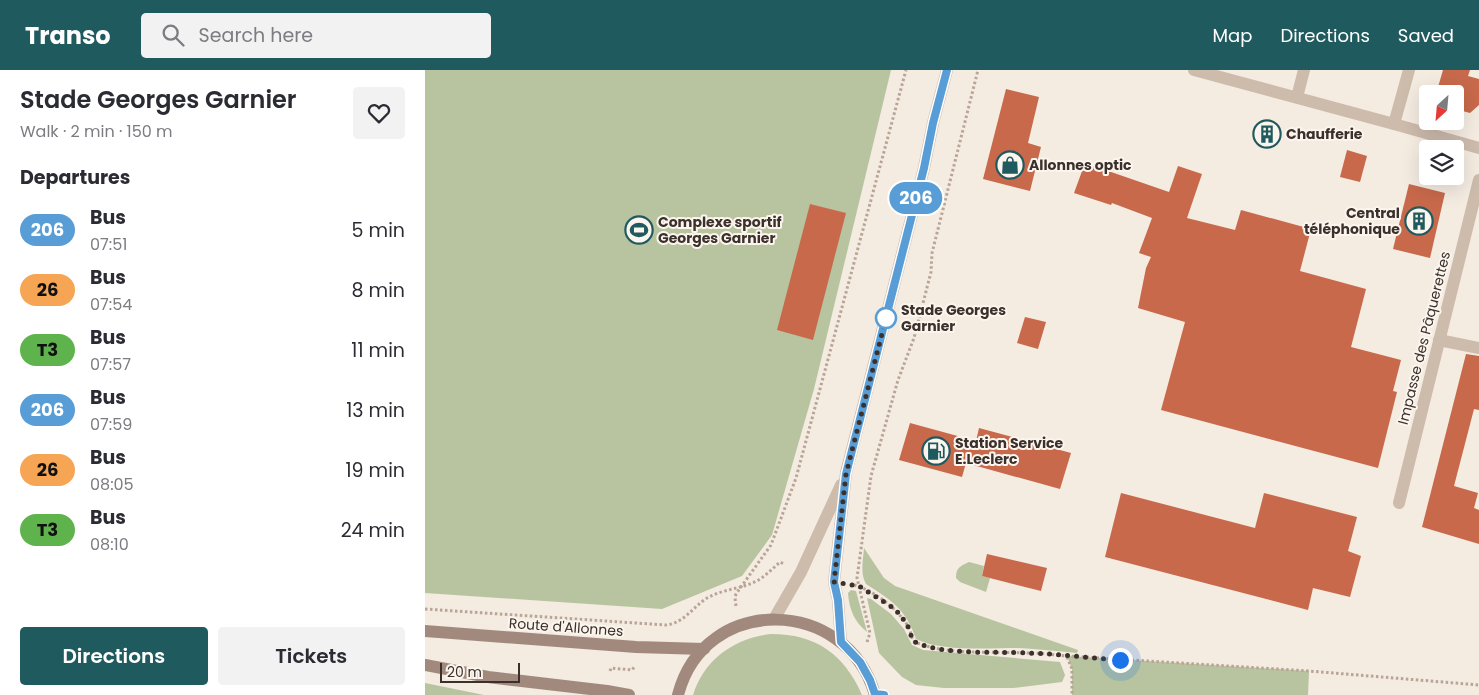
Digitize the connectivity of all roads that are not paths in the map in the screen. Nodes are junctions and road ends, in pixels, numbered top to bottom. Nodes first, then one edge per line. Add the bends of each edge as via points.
1 (947, 70) edge
2 (1194, 70) edge
3 (1304, 70) edge
4 (1409, 70) edge
5 (1297, 97) junction
6 (1394, 124) junction
7 (1479, 148) edge
8 (1479, 180) edge
9 (1439, 340) junction
10 (1479, 348) edge
11 (846, 474) junction
12 (1399, 503) dead end
13 (774, 619) junction
14 (425, 631) edge
15 (841, 642) junction
16 (704, 649) junction
17 (425, 665) edge
18 (878, 694) edge
19 (629, 695) edge
20 (678, 695) edge

1 - 11 street
2 - 5 street
3 - 5 street
4 - 6 street
5 - 6 street
6 - 7 street
8 - 9 street, Impasse des Pâquerettes
9 - 10 street
9 - 12 street, Impasse des Pâquerettes
11 - 13 street via 801,572
11 - 15 street via 834,582
13 - 15 main road via 803,622
13 - 16 main road via 740,626
14 - 16 main road, Route d'Allonnes
15 - 18 main road via 860,662
16 - 20 main road via 687,673
17 - 19 main road via 488,677

